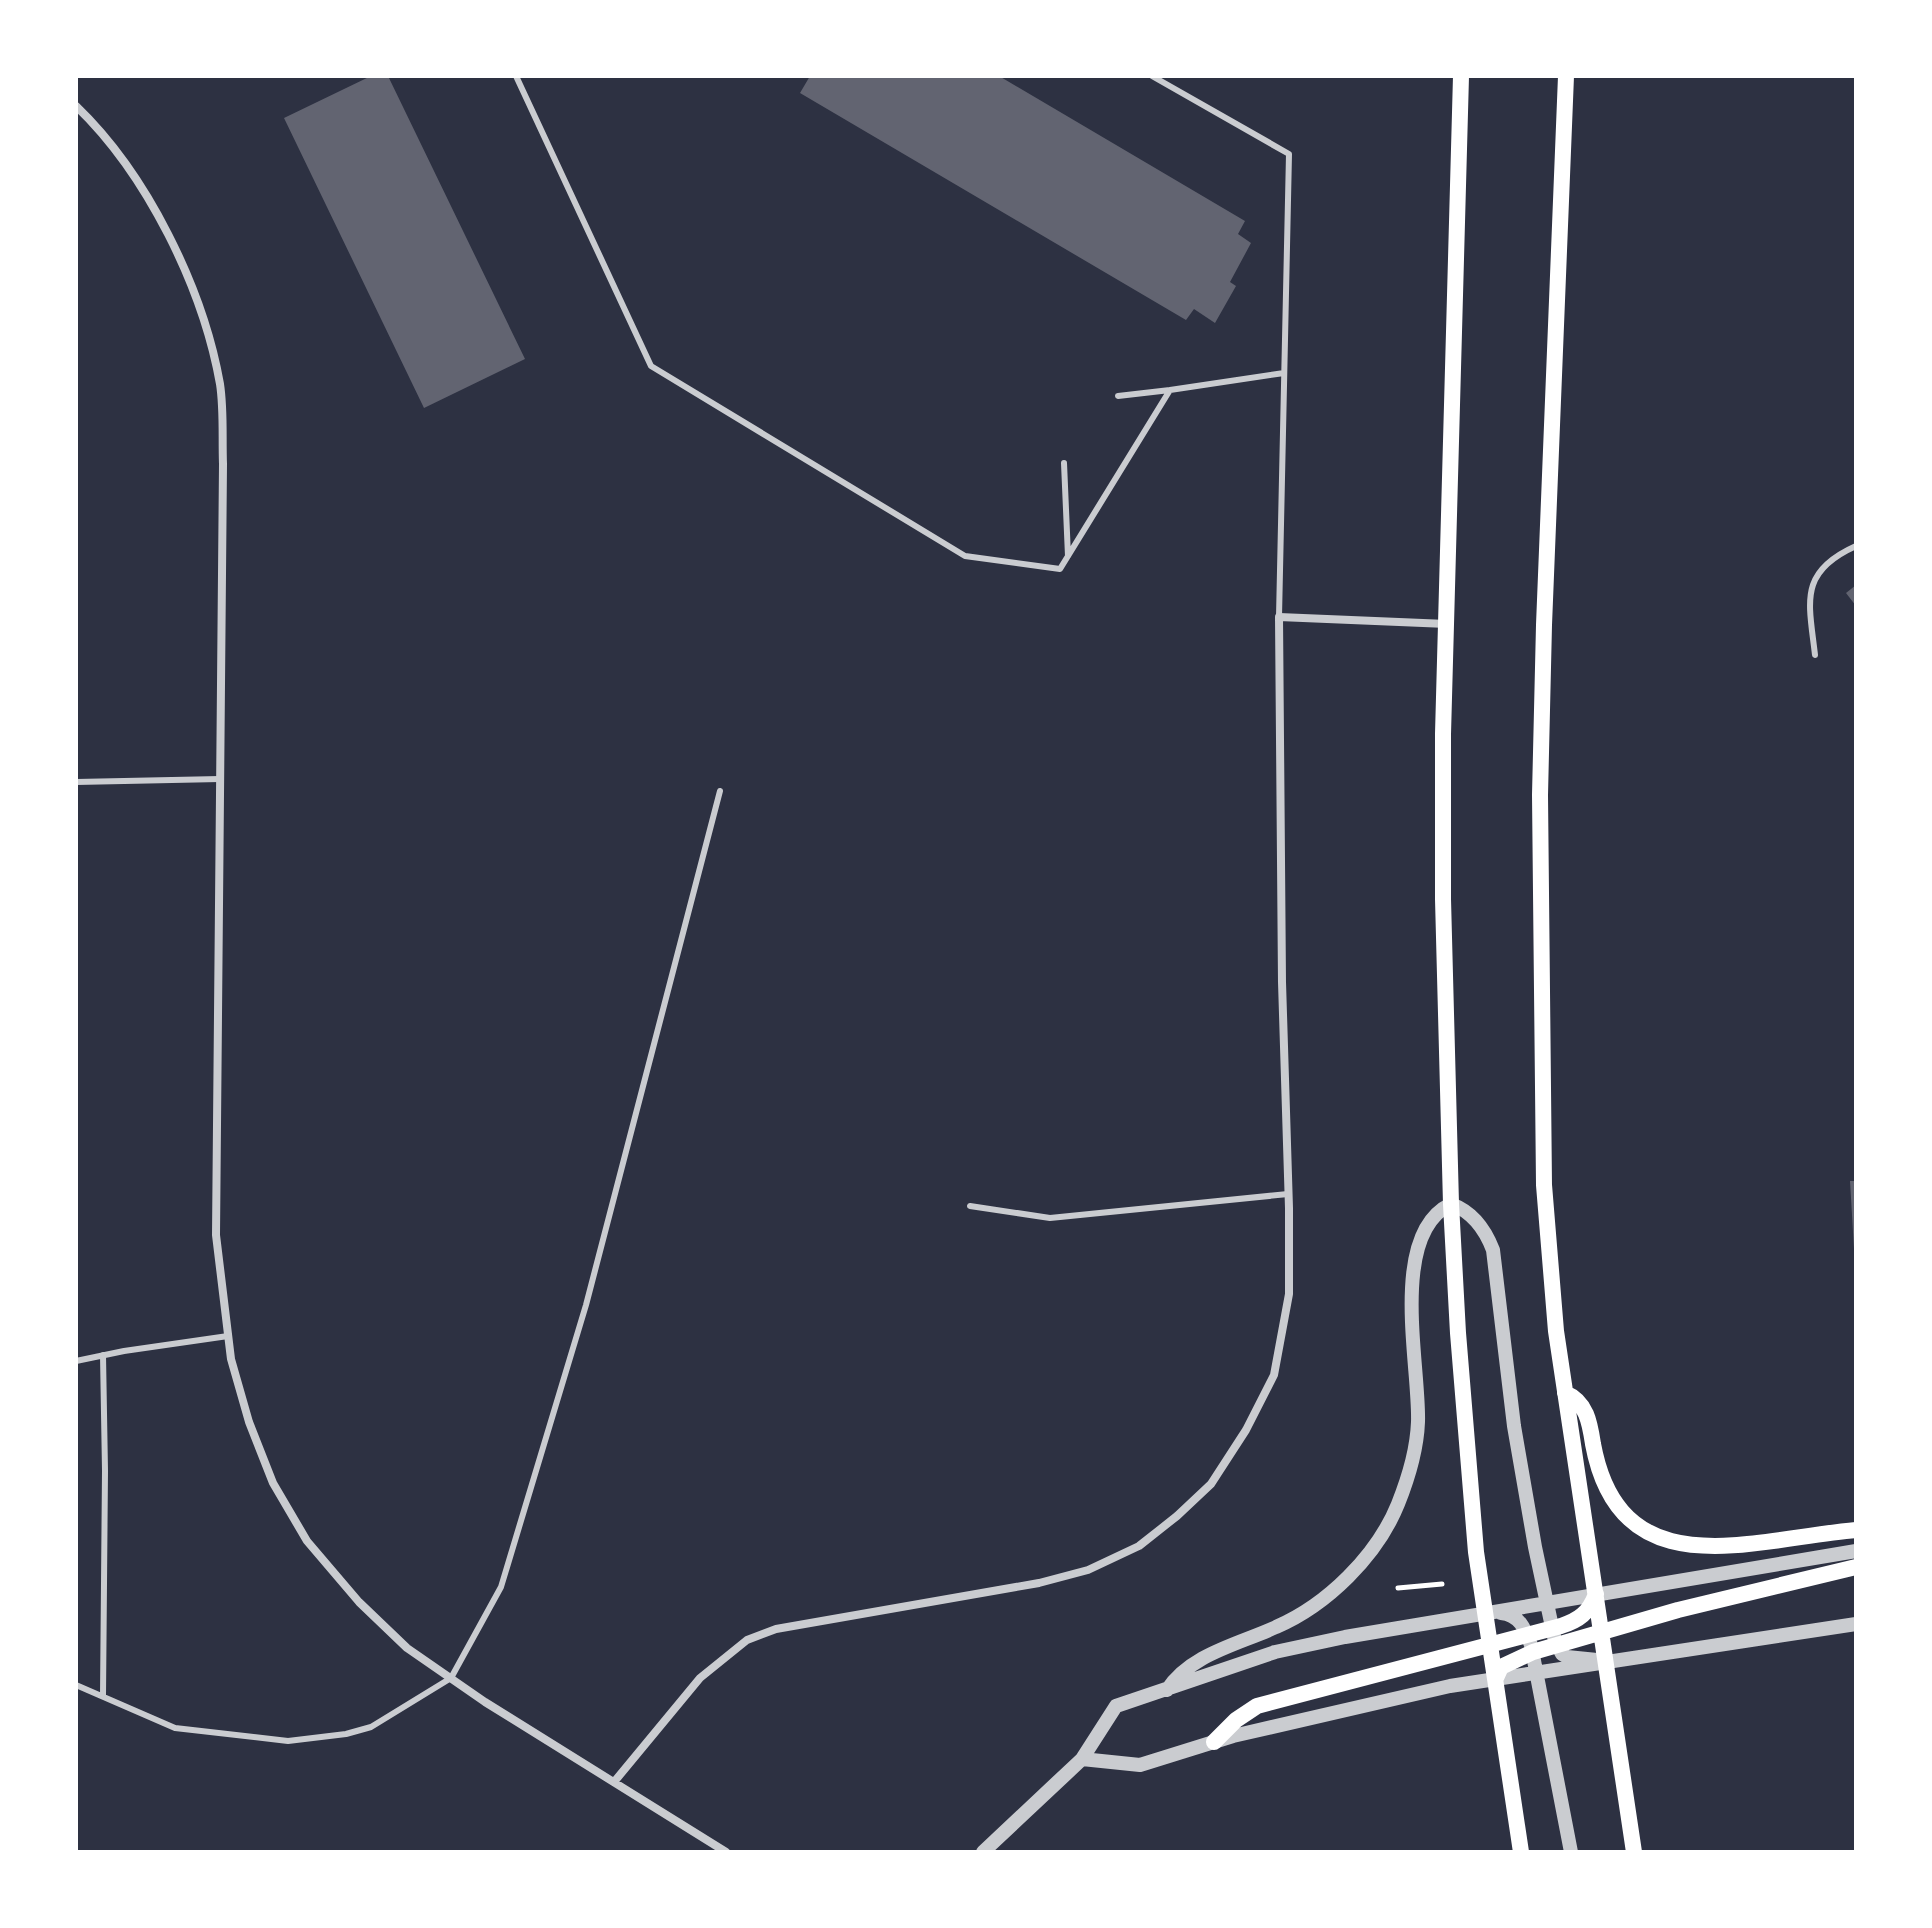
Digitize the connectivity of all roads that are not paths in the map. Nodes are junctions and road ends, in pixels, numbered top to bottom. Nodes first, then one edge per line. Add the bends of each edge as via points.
1 (516, 76) edge
2 (1152, 76) edge
3 (1461, 76) edge
4 (1566, 76) edge
5 (76, 106) edge
6 (1284, 373) junction
7 (1170, 390) junction
8 (1118, 396) dead end
9 (1064, 463) dead end
10 (1856, 546) edge
11 (1068, 556) junction
12 (1279, 617) junction
13 (1447, 624) junction
14 (1815, 655) dead end
15 (220, 779) junction
16 (76, 782) edge
17 (720, 791) dead end
18 (1288, 1194) junction
19 (1451, 1204) junction
20 (970, 1206) dead end
21 (228, 1336) junction
22 (103, 1355) junction
23 (76, 1361) edge
24 (1565, 1393) junction
25 (1856, 1530) edge
26 (1856, 1551) edge
27 (1856, 1567) edge
28 (1596, 1594) junction
29 (1547, 1602) junction
30 (1485, 1613) junction
31 (1856, 1624) edge
32 (1602, 1632) junction
33 (1555, 1637) junction
34 (1530, 1644) junction
35 (1490, 1646) junction
36 (1607, 1661) junction
37 (1537, 1671) junction
38 (451, 1678) junction
39 (1496, 1678) junction
40 (76, 1685) edge
41 (1167, 1690) junction
42 (103, 1696) junction
43 (1214, 1742) junction
44 (1082, 1759) junction
45 (614, 1782) junction
46 (726, 1852) edge
47 (983, 1852) edge
48 (1521, 1852) edge
49 (1571, 1852) edge
50 (1634, 1852) edge

1 - 11 lane via 651,366 965,556 1060,569
2 - 6 lane via 1289,154
3 - 13 main road
4 - 24 main road via 1540,795 1544,1185
5 - 15 street via 136,179 171,240 204,319 220,386
6 - 7 lane
6 - 12 lane
7 - 8 lane
7 - 11 lane
9 - 11 lane
10 - 14 lane via 1835,556 1809,596
12 - 13 street
12 - 18 street
13 - 19 main road via 1443,899
15 - 16 lane
15 - 21 street via 216,1235
17 - 38 lane via 586,1305 510,1558 501,1587
18 - 20 lane via 1050,1218
18 - 45 street via 1289,1294 1274,1375 1211,1484 1177,1516 1139,1546 1088,1570 776,1629 747,1640 700,1678
19 - 29 street via 1477,1221 1493,1250 1511,1411
19 - 30 main road
19 - 41 street via 1427,1225 1415,1261 1418,1427 1405,1484 1385,1529 1354,1569 1310,1608 1208,1656 1180,1673
21 - 22 lane
21 - 38 street via 254,1434 273,1483 307,1541 407,1648
22 - 23 lane
22 - 42 lane
24 - 25 main road via 1579,1401 1590,1423 1610,1498 1653,1537 1722,1545
24 - 28 main road
26 - 28 street
27 - 32 main road
28 - 29 street
28 - 32 main road
28 - 33 main road via 1589,1610
29 - 30 street
29 - 33 street
30 - 34 street via 1513,1615
30 - 35 main road
30 - 41 street via 1275,1652
31 - 36 street
32 - 33 main road
32 - 36 main road
33 - 34 main road
33 - 36 street via 1567,1657
34 - 35 main road
34 - 37 street
34 - 39 main road via 1501,1667
35 - 39 main road
35 - 43 main road via 1266,1703 1236,1720
36 - 37 street
36 - 50 main road
37 - 39 street
37 - 49 street
38 - 42 lane via 371,1727 288,1741 175,1728
38 - 45 street
39 - 43 street
39 - 48 main road
40 - 42 lane
41 - 44 street via 1116,1706
43 - 44 street via 1140,1765
44 - 47 street
45 - 46 street

